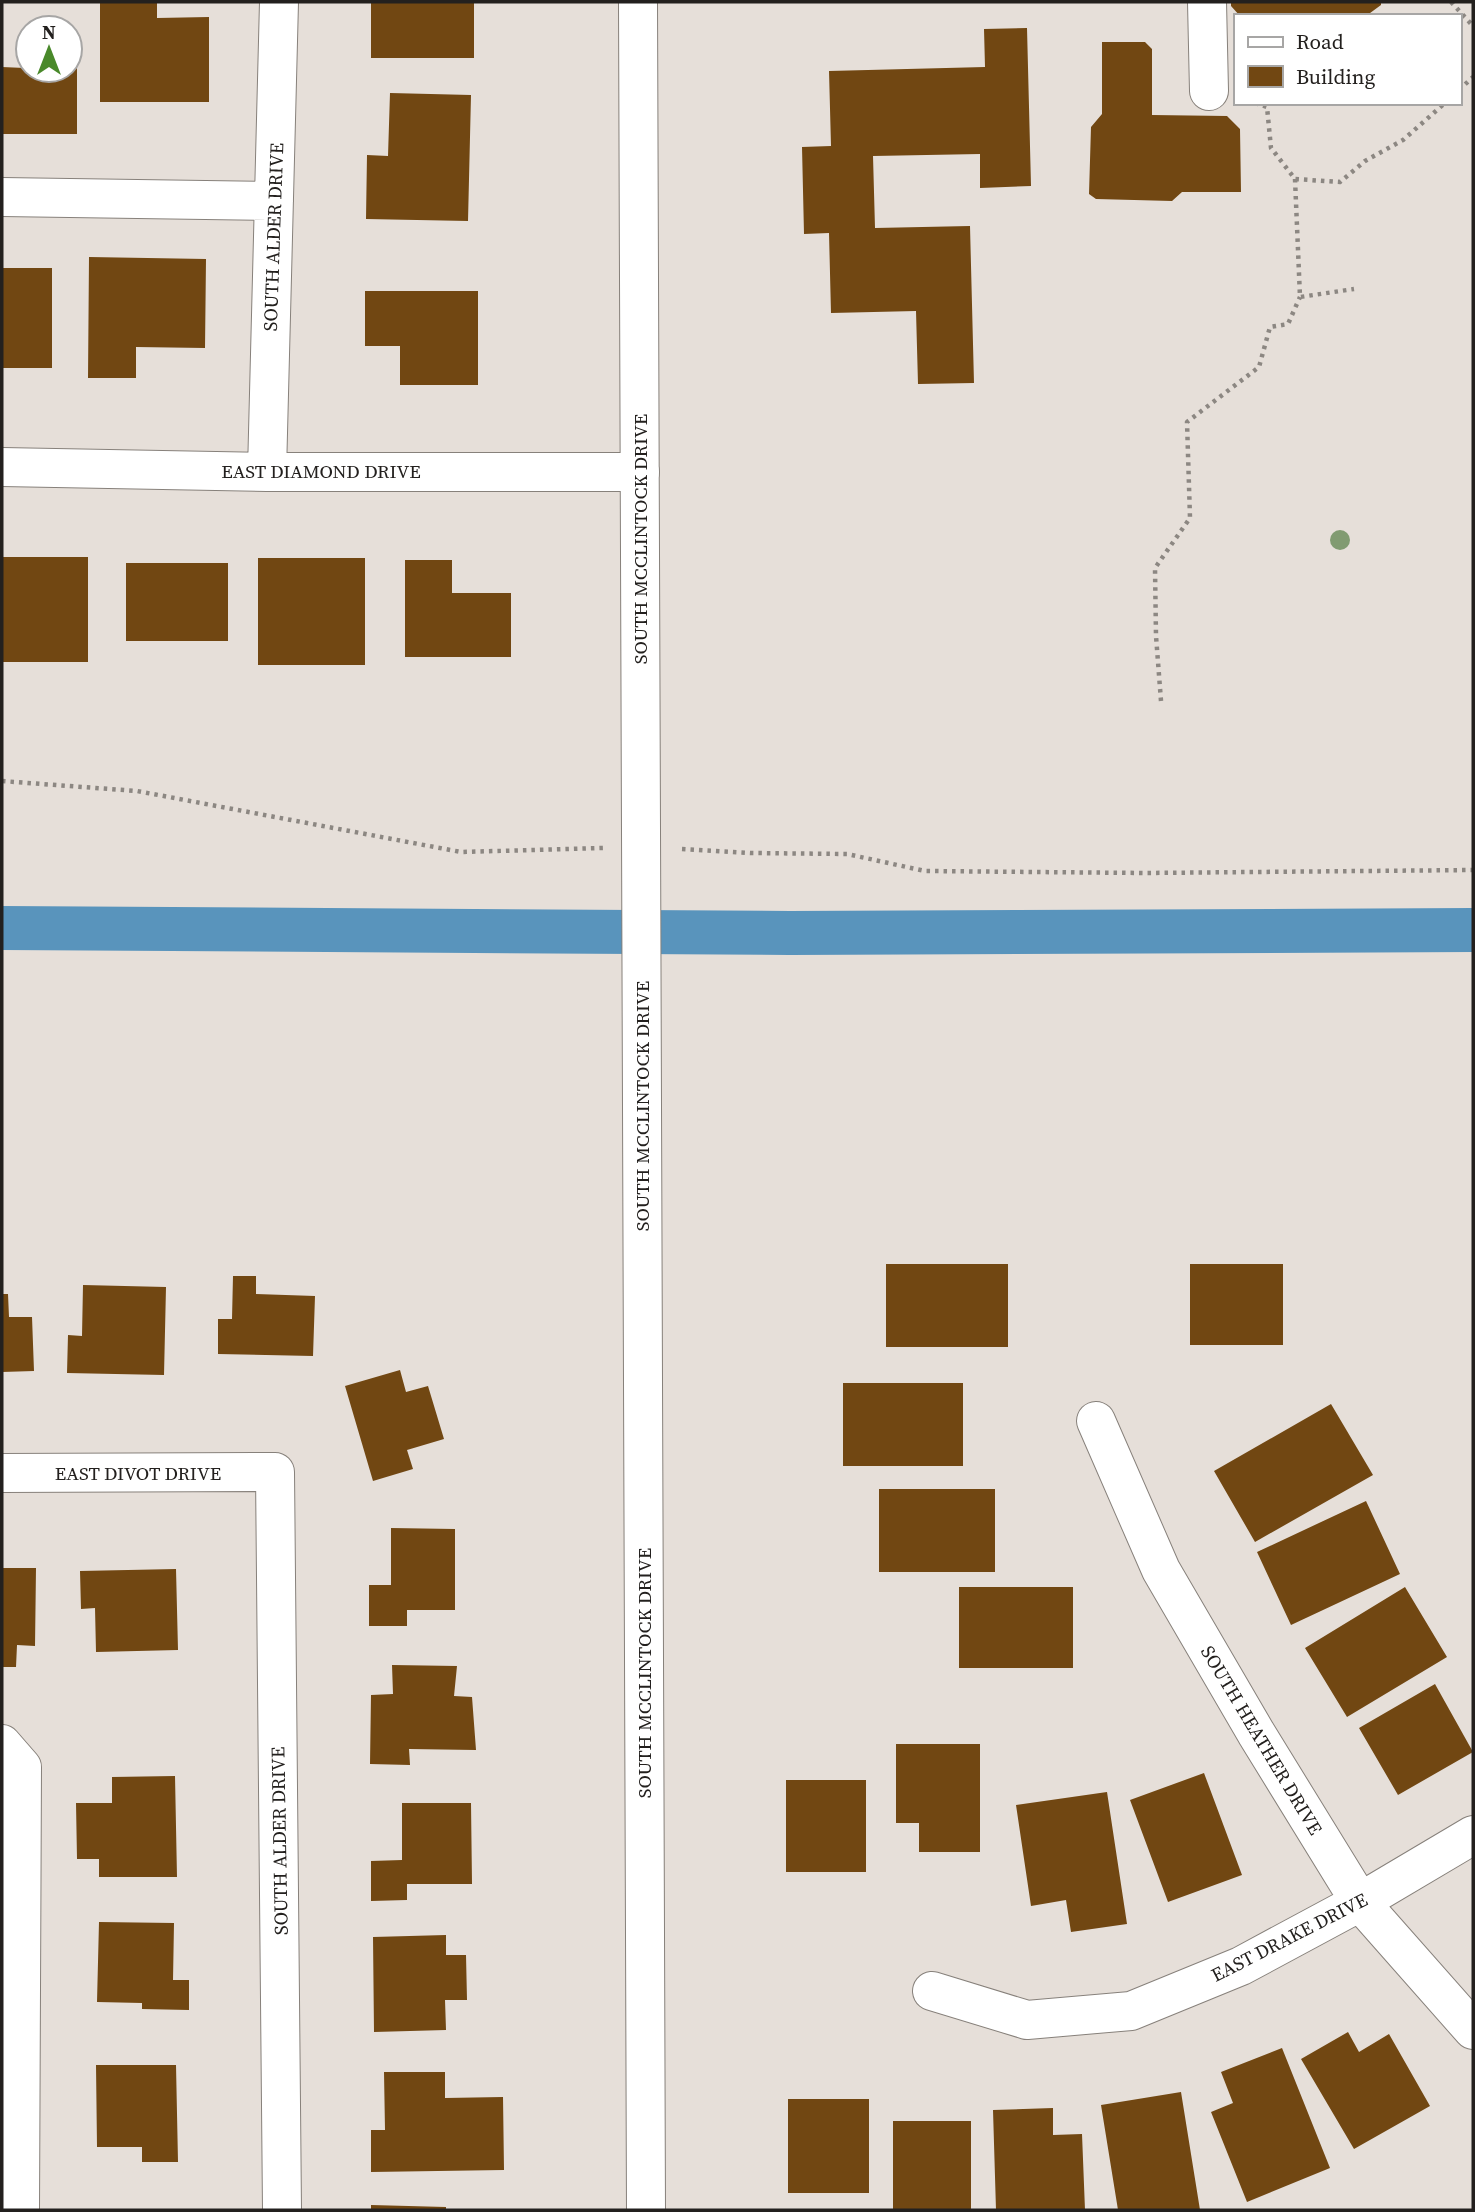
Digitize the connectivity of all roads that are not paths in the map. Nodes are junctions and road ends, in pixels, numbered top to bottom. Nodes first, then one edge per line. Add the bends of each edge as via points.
1 (279, 2) edge
2 (638, 2) edge
3 (1207, 2) edge
4 (1209, 91) dead end
5 (2, 197) edge
6 (274, 201) junction
7 (2, 467) edge
8 (267, 472) junction
9 (640, 472) junction
10 (1096, 1421) dead end
11 (275, 1472) joint
12 (2, 1473) edge
13 (2, 1744) edge
14 (1473, 1835) edge
15 (1360, 1902) junction
16 (932, 1991) dead end
17 (1473, 2030) edge
18 (20, 2210) edge
19 (282, 2210) edge
20 (646, 2210) edge

1 - 6 street, SOUTH ALDER DRIVE
2 - 9 street, SOUTH MCCLINTOCK DRIVE
3 - 4 street
5 - 6 street
6 - 8 street, SOUTH ALDER DRIVE
7 - 8 street, EAST DIAMOND DRIVE
8 - 9 street, EAST DIAMOND DRIVE
9 - 20 street, SOUTH MCCLINTOCK DRIVE
10 - 15 street, SOUTH HEATHER DRIVE via 1161,1570
11 - 12 street, EAST DIVOT DRIVE
11 - 19 street, SOUTH ALDER DRIVE
13 - 18 street via 22,1767
14 - 15 street, EAST DRAKE DRIVE
15 - 16 street, EAST DRAKE DRIVE via 1241,1966 1131,2011 1027,2021
15 - 17 street, SOUTH HEATHER DRIVE

